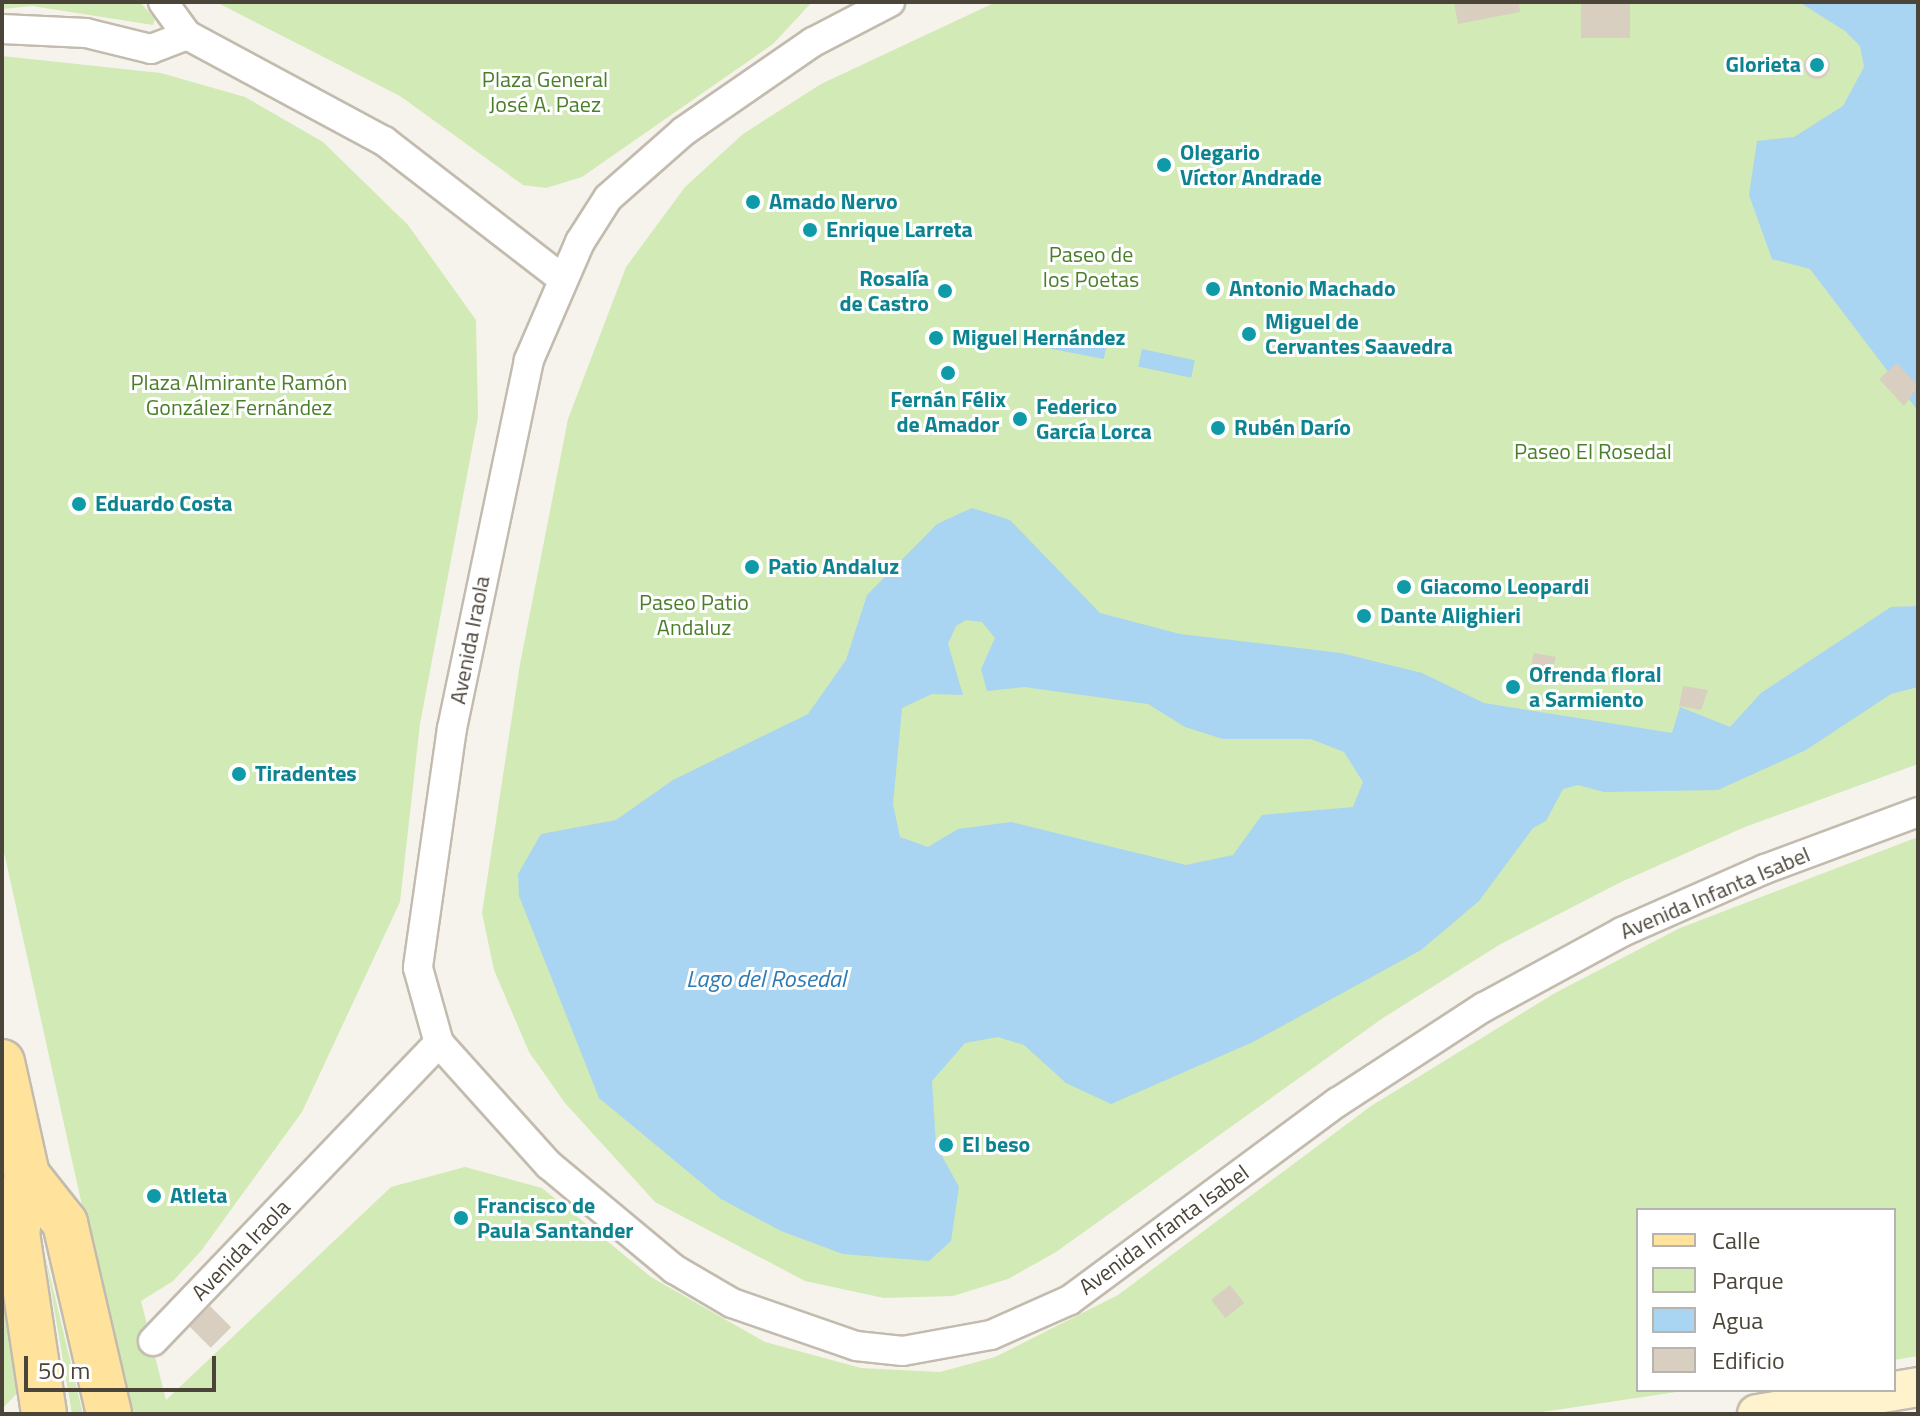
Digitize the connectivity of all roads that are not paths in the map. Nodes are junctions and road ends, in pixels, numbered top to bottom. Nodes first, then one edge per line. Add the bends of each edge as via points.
1 (163, 2) edge
2 (890, 2) edge
3 (865, 8) edge
4 (2, 29) edge
5 (187, 35) junction
6 (561, 278) junction
7 (1918, 812) edge
8 (439, 1043) junction
9 (2, 1062) edge
10 (27, 1175) junction
11 (153, 1341) dead end
12 (1918, 1387) edge
13 (1896, 1391) edge
14 (1888, 1392) edge
15 (44, 1414) edge
16 (109, 1414) edge
17 (1757, 1414) edge

1 - 5 street
2 - 3 street, Avenida Iraola
3 - 6 street, Avenida Iraola via 684,131 608,198
4 - 5 street via 86,33 151,49
5 - 6 street via 384,141
6 - 8 street, Avenida Iraola via 529,360 515,421 439,812 418,968
7 - 8 street, Avenida Infanta Isabel via 1765,869 1622,932 1484,1007 1338,1102 1070,1300 991,1335 938,1347 856,1346 804,1331 732,1303 674,1269 549,1165
8 - 11 street, Avenida Iraola
9 - 10 main road
10 - 15 main road via 17,1233
10 - 16 main road via 65,1223
12 - 13 main road
14 - 17 main road

